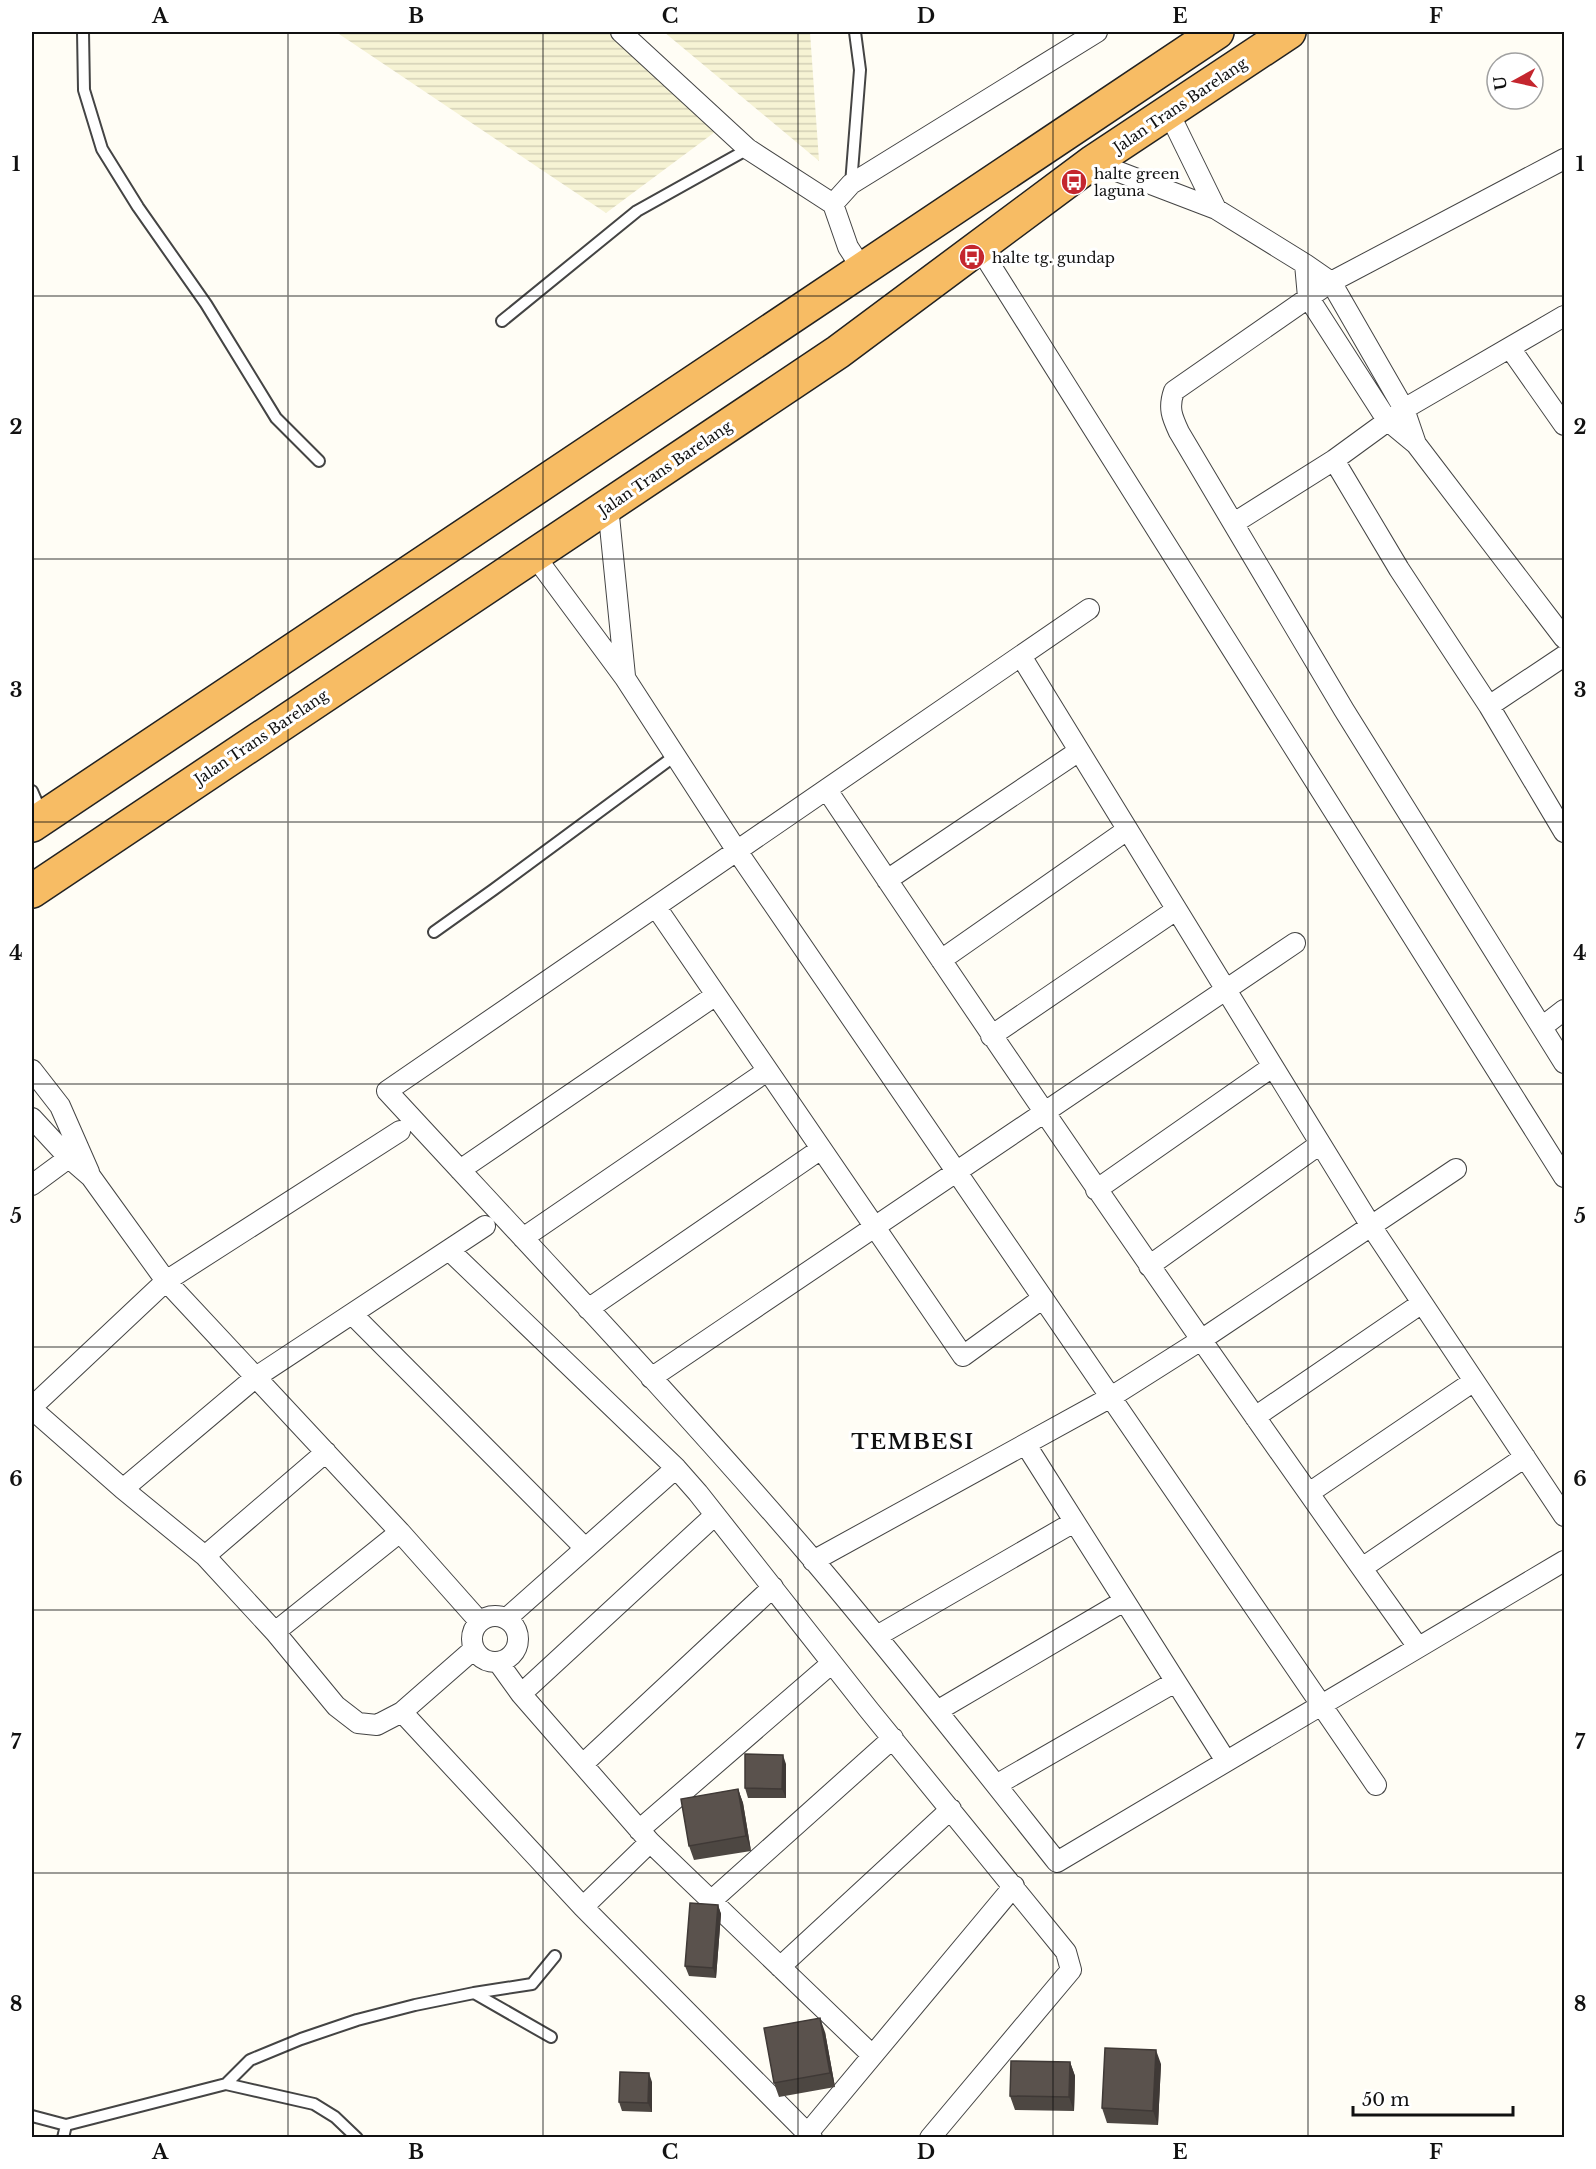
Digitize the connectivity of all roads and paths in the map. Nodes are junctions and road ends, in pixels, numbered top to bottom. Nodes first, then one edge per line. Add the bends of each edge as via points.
1 (83, 32) edge
2 (621, 32) edge
3 (855, 32) edge
4 (1097, 32) edge
5 (1217, 32) edge
6 (1289, 32) edge
7 (1169, 113) junction
8 (748, 149) junction
9 (1564, 159) edge
10 (1093, 162) junction
11 (851, 184) junction
12 (833, 204) junction
13 (1216, 209) junction
14 (979, 247) junction
15 (1305, 264) junction
16 (863, 270) junction
17 (1332, 282) junction
18 (1308, 297) junction
19 (1564, 316) edge
20 (502, 321) dead end
21 (1510, 348) junction
22 (1396, 415) junction
23 (1564, 425) edge
24 (1334, 460) junction
25 (319, 461) dead end
26 (608, 506) junction
27 (1234, 523) junction
28 (534, 555) junction
29 (1089, 609) dead end
30 (1564, 638) edge
31 (1021, 656) junction
32 (1564, 656) edge
33 (625, 678) junction
34 (1489, 706) junction
35 (1079, 751) junction
36 (676, 755) junction
37 (827, 790) junction
38 (35, 811) edge
39 (1127, 830) junction
40 (1564, 832) edge
41 (737, 851) junction
42 (887, 880) junction
43 (32, 891) edge
44 (656, 907) junction
45 (1176, 910) junction
46 (434, 932) dead end
47 (1295, 943) dead end
48 (941, 960) junction
49 (1225, 990) junction
50 (716, 995) junction
51 (1564, 1010) edge
52 (1542, 1027) junction
53 (991, 1036) junction
54 (1564, 1063) edge
55 (1272, 1067) junction
56 (32, 1070) edge
57 (768, 1071) junction
58 (1043, 1113) junction
59 (32, 1118) edge
60 (400, 1131) dead end
61 (1320, 1144) junction
62 (821, 1149) junction
63 (74, 1153) junction
64 (1456, 1169) dead end
65 (460, 1170) junction
66 (956, 1172) junction
67 (1564, 1177) edge
68 (32, 1185) edge
69 (1096, 1190) junction
70 (486, 1226) dead end
71 (874, 1227) junction
72 (1371, 1227) junction
73 (523, 1238) junction
74 (449, 1250) junction
75 (1149, 1266) junction
76 (166, 1281) junction
77 (1043, 1298) junction
78 (1422, 1303) junction
79 (588, 1309) junction
80 (352, 1314) junction
81 (1201, 1340) junction
82 (256, 1377) junction
83 (651, 1378) junction
84 (1474, 1381) junction
85 (1111, 1397) junction
86 (32, 1408) edge
87 (1255, 1418) junction
88 (1026, 1445) junction
89 (326, 1452) junction
90 (1525, 1457) junction
91 (676, 1468) junction
92 (123, 1489) junction
93 (1309, 1493) junction
94 (716, 1515) junction
95 (1564, 1516) edge
96 (1074, 1522) junction
97 (400, 1532) junction
98 (585, 1548) junction
99 (205, 1556) junction
100 (813, 1561) junction
101 (1564, 1561) edge
102 (1362, 1568) junction
103 (773, 1587) junction
104 (1124, 1601) junction
105 (507, 1618) junction
106 (479, 1622) junction
107 (275, 1632) junction
108 (877, 1636) junction
109 (1418, 1647) junction
110 (474, 1649) junction
111 (498, 1662) junction
112 (832, 1663) junction
113 (1175, 1682) junction
114 (521, 1694) junction
115 (1321, 1705) junction
116 (937, 1711) junction
117 (402, 1712) junction
118 (892, 1738) junction
119 (1226, 1761) junction
120 (583, 1764) junction
121 (996, 1785) junction
122 (1376, 1785) dead end
123 (951, 1809) junction
124 (645, 1836) junction
125 (1014, 1886) junction
126 (711, 1901) junction
127 (583, 1907) junction
128 (555, 1956) dead end
129 (780, 1967) junction
130 (474, 1993) junction
131 (551, 2037) dead end
132 (873, 2055) junction
133 (226, 2084) junction
134 (32, 2116) edge
135 (66, 2125) junction
136 (810, 2135) edge
137 (63, 2138) edge
138 (357, 2138) edge
139 (930, 2138) edge

1 - 25 lane via 84,90 102,149 206,304 276,418
2 - 8 street
3 - 11 lane via 860,70
4 - 11 street
5 - 16 highway
6 - 7 highway, Jalan Trans Barelang
7 - 10 highway, Jalan Trans Barelang
7 - 13 street
8 - 12 street
8 - 20 lane via 637,211
9 - 17 street
10 - 13 street
10 - 14 highway, Jalan Trans Barelang
11 - 12 street
12 - 16 street via 848,247
13 - 15 street
14 - 26 highway, Jalan Trans Barelang via 838,352
14 - 67 street
15 - 17 street
15 - 18 street
16 - 38 highway
17 - 18 street
17 - 22 street
18 - 22 street
18 - 27 street via 1174,391 1170,403 1179,432
19 - 21 street
21 - 22 street
21 - 23 street
22 - 24 street
22 - 30 street
24 - 27 street
24 - 34 street via 1399,569
26 - 28 highway, Jalan Trans Barelang
26 - 33 street
27 - 52 street via 1344,710
28 - 33 street
28 - 43 highway, Jalan Trans Barelang
29 - 31 street
31 - 35 street
31 - 37 street
32 - 34 street
33 - 36 street
34 - 40 street
35 - 39 street
35 - 42 street
36 - 41 street
36 - 46 lane
37 - 41 street
37 - 42 street
39 - 45 street
39 - 48 street
41 - 44 street
41 - 66 street
42 - 48 street
44 - 50 street
44 - 65 street via 387,1090
45 - 49 street
45 - 53 street
47 - 49 street
48 - 53 street
49 - 55 street
49 - 58 street
50 - 57 street
50 - 65 street
51 - 52 street
52 - 54 street
53 - 58 street
55 - 61 street
55 - 69 street
56 - 63 street via 60,1106
57 - 62 street
57 - 73 street
58 - 66 street
58 - 69 street
59 - 63 street
60 - 76 street
61 - 72 street
61 - 75 street
62 - 71 street
62 - 79 street
63 - 68 street
63 - 76 street
64 - 72 street
65 - 73 street
66 - 71 street
66 - 77 street
69 - 75 street
70 - 74 street
71 - 77 street via 963,1356
71 - 83 street
72 - 78 street
72 - 81 street
73 - 79 street
74 - 80 street
74 - 91 street
75 - 81 street
76 - 82 street
76 - 86 street
77 - 85 street
78 - 84 street
78 - 87 street
79 - 83 street
80 - 82 street
80 - 98 street
81 - 85 street
81 - 87 street
82 - 89 street
82 - 92 street
83 - 100 street
84 - 90 street
84 - 93 street
85 - 88 street
85 - 115 street
86 - 92 street
87 - 93 street
88 - 96 street
88 - 100 street
89 - 97 street
89 - 99 street
90 - 95 street
90 - 102 street
91 - 94 street
91 - 98 street
92 - 99 street
93 - 102 street
94 - 103 street
94 - 114 street
96 - 104 street
96 - 108 street
97 - 106 street
97 - 107 street
98 - 105 street
99 - 107 street
100 - 108 street
101 - 109 street
102 - 109 street
103 - 112 street
103 - 120 street
104 - 113 street
104 - 116 street
105 - 106 street via 492,1615
105 - 111 street via 517,1629 519,1643 512,1656
106 - 110 street via 472,1634
107 - 117 street via 336,1706 358,1723 377,1725
108 - 116 street
109 - 115 street
110 - 111 street via 484,1659
110 - 117 street
111 - 114 street
112 - 118 street
112 - 124 street
113 - 119 street
113 - 121 street
114 - 120 street
115 - 119 street
115 - 122 street
116 - 121 street
117 - 127 street
118 - 123 street
118 - 126 street
119 - 121 street via 1057,1862
120 - 124 street
123 - 125 street
123 - 129 street
124 - 126 street
124 - 127 street
125 - 132 street
125 - 139 street via 1066,1952 1071,1970
126 - 129 street
127 - 136 street
128 - 130 lane via 532,1984
129 - 132 street
130 - 131 lane
130 - 133 lane via 357,2020 301,2039 250,2060
132 - 136 street
133 - 135 lane
133 - 138 lane via 314,2104 335,2116
134 - 135 lane
135 - 137 lane

